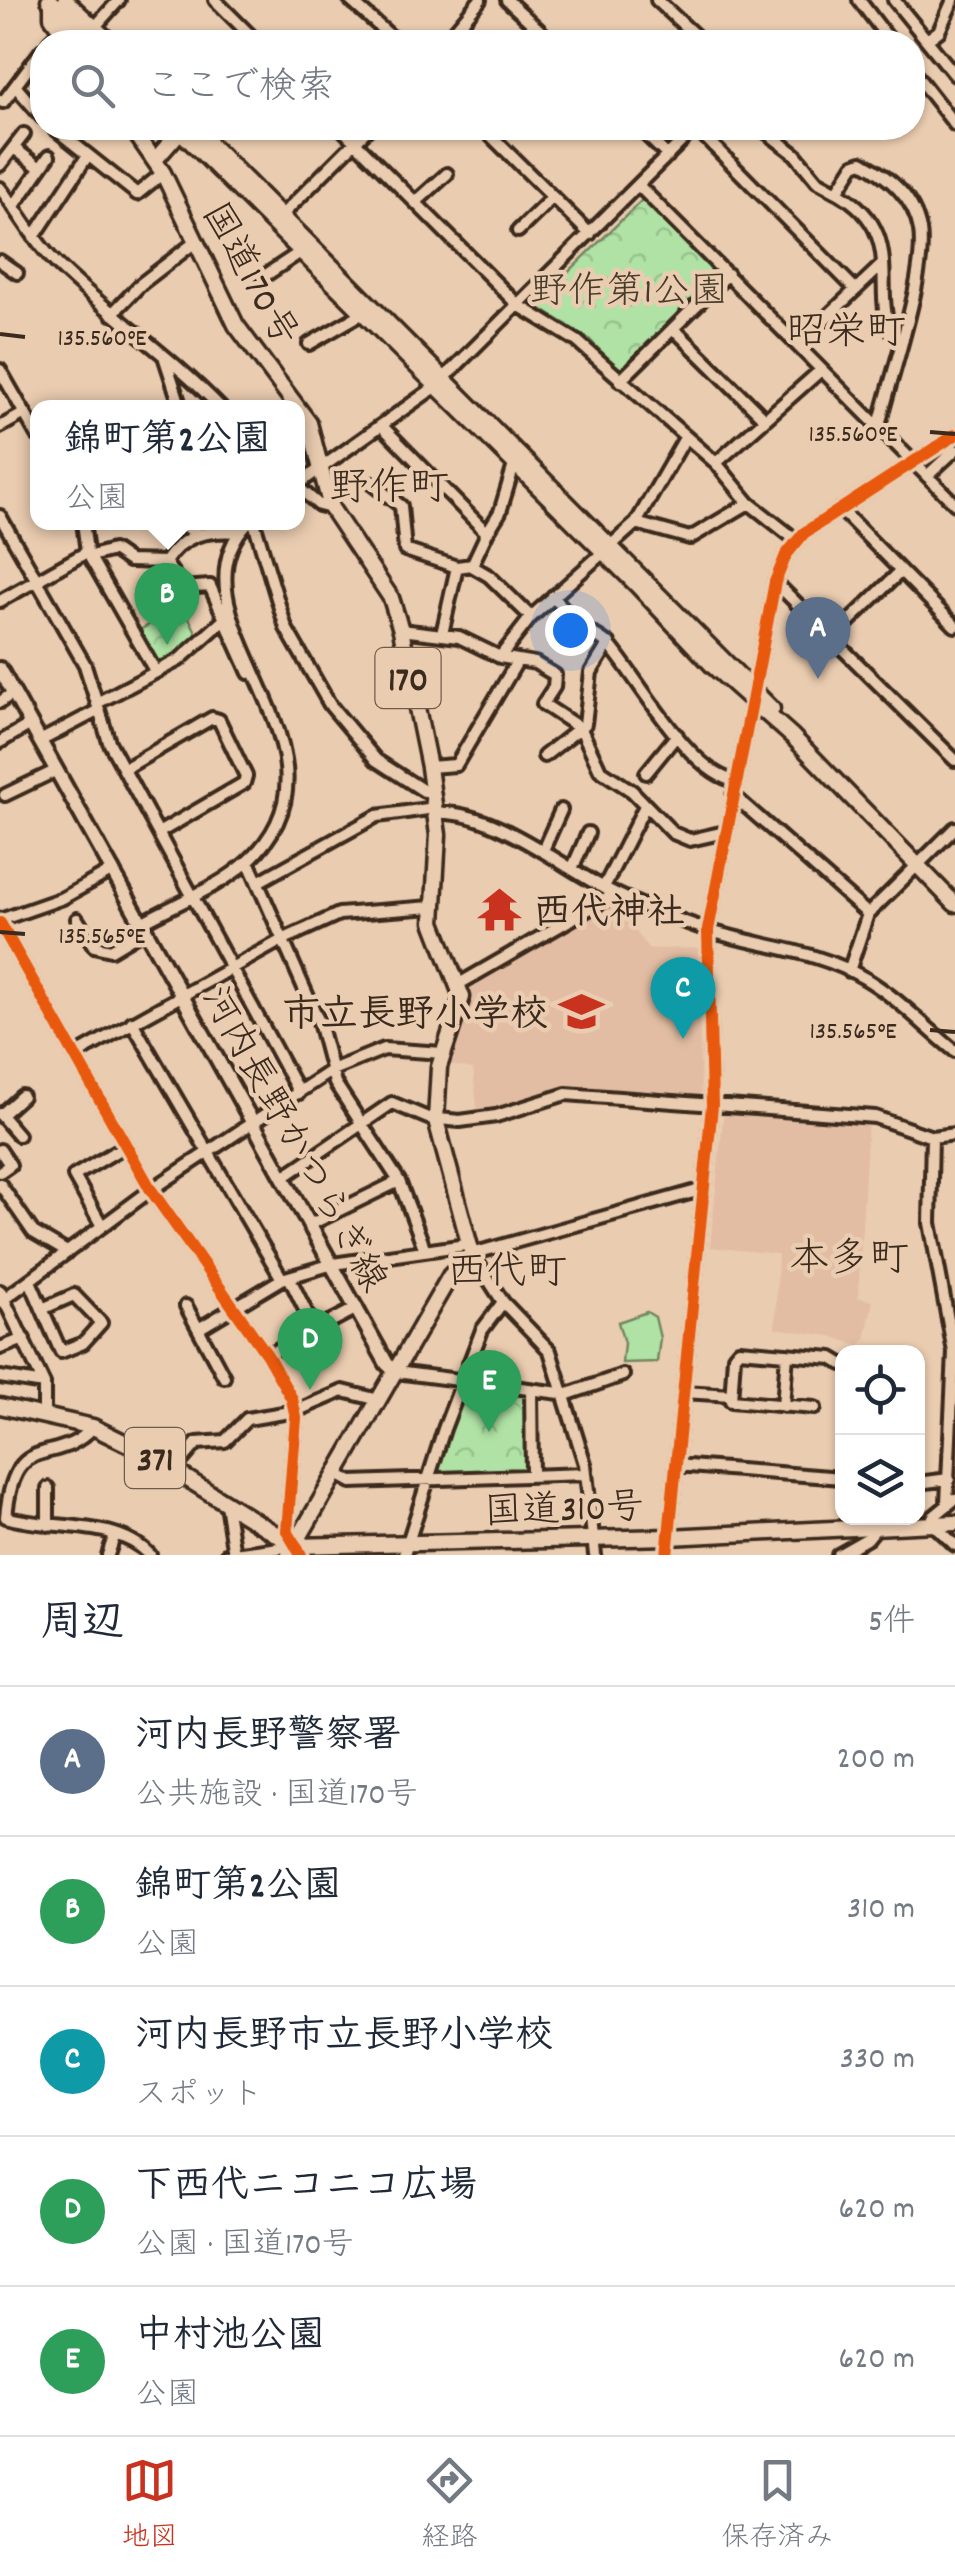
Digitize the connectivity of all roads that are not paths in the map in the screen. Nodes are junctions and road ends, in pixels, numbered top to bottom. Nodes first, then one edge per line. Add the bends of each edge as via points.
1 (119, 0) edge
2 (215, 0) edge
3 (350, 0) edge
4 (480, 0) edge
5 (508, 0) edge
6 (658, 0) edge
7 (859, 0) edge
8 (953, 0) edge
9 (56, 1) edge
10 (899, 2) edge
11 (62, 30) edge
12 (86, 30) edge
13 (95, 30) edge
14 (245, 30) edge
15 (383, 30) edge
16 (454, 30) edge
17 (539, 30) edge
18 (689, 30) edge
19 (883, 30) edge
20 (920, 30) edge
21 (925, 37) edge
22 (927, 40) junction
23 (30, 67) edge
24 (955, 75) edge
25 (16, 87) junction
26 (925, 87) edge
27 (0, 100) edge
28 (30, 103) edge
29 (955, 125) edge
30 (24, 134) dead end
31 (67, 140) edge
32 (141, 140) edge
33 (176, 140) edge
34 (196, 140) edge
35 (496, 140) edge
36 (651, 140) edge
37 (684, 140) edge
38 (708, 140) edge
39 (777, 140) edge
40 (355, 142) joint
41 (14, 148) junction
42 (49, 156) dead end
43 (668, 156) junction
44 (86, 158) junction
45 (0, 165) edge
46 (159, 166) junction
47 (40, 168) junction
48 (447, 174) dead end
49 (639, 186) junction
50 (0, 188) edge
51 (837, 192) junction
52 (553, 197) junction
53 (416, 202) junction
54 (14, 206) junction
55 (278, 219) junction
56 (518, 231) dead end
57 (590, 234) junction
58 (34, 236) junction
59 (194, 243) junction
60 (302, 252) junction
61 (0, 262) edge
62 (883, 264) junction
63 (17, 272) dead end
64 (728, 274) junction
65 (263, 276) dead end
66 (854, 288) junction
67 (518, 305) junction
68 (112, 314) junction
69 (364, 314) junction
70 (674, 330) junction
71 (899, 341) junction
72 (310, 344) dead end
73 (797, 345) junction
74 (165, 359) junction
75 (0, 370) edge
76 (821, 370) junction
77 (620, 381) junction
78 (440, 382) junction
79 (178, 400) edge
80 (212, 400) edge
81 (291, 400) edge
82 (25, 414) junction
83 (305, 418) edge
84 (765, 419) junction
85 (30, 423) edge
86 (382, 426) junction
87 (879, 426) junction
88 (0, 427) edge
89 (955, 436) edge
90 (685, 438) junction
91 (955, 450) edge
92 (911, 461) junction
93 (716, 464) junction
94 (514, 466) junction
95 (320, 470) junction
96 (927, 476) junction
97 (305, 480) edge
98 (372, 484) dead end
99 (305, 493) edge
100 (749, 503) junction
101 (955, 504) edge
102 (331, 508) junction
103 (840, 509) junction
104 (0, 516) edge
105 (636, 523) junction
106 (85, 530) edge
107 (191, 530) edge
108 (241, 530) edge
109 (254, 530) edge
110 (239, 532) junction
111 (197, 533) junction
112 (487, 533) junction
113 (796, 540) junction
114 (606, 549) junction
115 (89, 554) junction
116 (165, 562) junction
117 (470, 565) junction
118 (457, 567) junction
119 (901, 571) junction
120 (36, 580) junction
121 (775, 582) junction
122 (553, 596) junction
123 (0, 601) edge
124 (530, 616) junction
125 (225, 618) junction
126 (955, 626) edge
127 (400, 630) junction
128 (442, 634) junction
129 (832, 638) junction
130 (609, 643) junction
131 (500, 657) junction
132 (518, 660) junction
133 (0, 669) edge
134 (154, 669) junction
135 (13, 693) junction
136 (752, 696) junction
137 (0, 702) edge
138 (270, 705) junction
139 (98, 706) junction
140 (31, 724) junction
141 (580, 729) junction
142 (677, 735) junction
143 (40, 741) junction
144 (0, 742) edge
145 (544, 756) dead end
146 (955, 760) edge
147 (430, 767) junction
148 (124, 769) junction
149 (57, 770) junction
150 (646, 772) dead end
151 (736, 781) junction
152 (432, 791) junction
153 (5, 795) dead end
154 (733, 795) junction
155 (645, 806) junction
156 (435, 810) junction
157 (561, 810) dead end
158 (955, 828) edge
159 (160, 832) junction
160 (588, 832) dead end
161 (725, 832) junction
162 (543, 850) junction
163 (248, 861) junction
164 (919, 863) junction
165 (572, 867) junction
166 (113, 870) junction
167 (258, 882) junction
168 (604, 887) junction
169 (955, 891) edge
170 (194, 893) junction
171 (615, 894) junction
172 (955, 904) edge
173 (432, 906) junction
174 (868, 914) junction
175 (77, 919) dead end
176 (0, 922) edge
177 (145, 926) junction
178 (708, 930) junction
179 (282, 940) junction
180 (229, 969) junction
181 (849, 971) junction
182 (459, 984) junction
183 (182, 996) junction
184 (132, 1022) junction
185 (955, 1051) edge
186 (444, 1053) junction
187 (75, 1055) junction
188 (332, 1070) junction
189 (299, 1093) junction
190 (22, 1096) dead end
191 (712, 1106) junction
192 (0, 1115) edge
193 (436, 1120) junction
194 (255, 1122) junction
195 (362, 1124) junction
196 (955, 1134) edge
197 (18, 1135) dead end
198 (932, 1137) junction
199 (125, 1146) junction
200 (0, 1150) edge
201 (211, 1150) junction
202 (0, 1172) edge
203 (285, 1176) junction
204 (399, 1181) junction
205 (0, 1184) edge
206 (704, 1188) junction
207 (151, 1190) junction
208 (311, 1224) junction
209 (102, 1226) junction
210 (469, 1249) junction
211 (425, 1250) junction
212 (68, 1252) junction
213 (333, 1264) junction
214 (286, 1278) junction
215 (30, 1281) junction
216 (2, 1297) edge
217 (504, 1302) junction
218 (186, 1306) dead end
219 (232, 1307) junction
220 (42, 1308) junction
221 (357, 1308) junction
222 (200, 1328) junction
223 (315, 1330) junction
224 (24, 1339) junction
225 (0, 1348) edge
226 (267, 1354) junction
227 (787, 1354) junction
228 (835, 1360) edge
229 (396, 1372) junction
230 (623, 1375) dead end
231 (0, 1377) edge
232 (224, 1377) dead end
233 (462, 1382) junction
234 (44, 1384) junction
235 (531, 1390) junction
236 (684, 1392) junction
237 (562, 1394) junction
238 (731, 1396) junction
239 (379, 1400) junction
240 (0, 1406) edge
241 (783, 1406) junction
242 (815, 1408) dead end
243 (296, 1411) junction
244 (44, 1414) junction
245 (93, 1427) junction
246 (676, 1465) junction
247 (174, 1470) junction
248 (336, 1473) junction
249 (586, 1474) junction
250 (532, 1475) junction
251 (835, 1477) edge
252 (428, 1478) junction
253 (948, 1480) junction
254 (925, 1482) edge
255 (4, 1488) edge
256 (48, 1488) dead end
257 (951, 1501) edge
258 (226, 1504) junction
259 (955, 1523) edge
260 (934, 1524) junction
261 (48, 1525) junction
262 (876, 1528) junction
263 (114, 1537) junction
264 (669, 1537) junction
265 (593, 1538) junction
266 (955, 1544) edge
267 (533, 1548) edge
268 (405, 1550) edge
269 (295, 1552) edge
270 (230, 1554) edge
271 (108, 1555) edge
272 (150, 1555) edge
273 (594, 1555) edge
274 (667, 1555) edge
275 (838, 1555) edge

1 - 13 street
2 - 14 street
3 - 15 street
4 - 16 street
5 - 17 street
6 - 18 street
7 - 19 street
8 - 22 street via 939,32
9 - 11 highway via 52,17
9 - 12 highway
10 - 20 street
21 - 22 street
22 - 24 street
23 - 25 street
25 - 27 street
25 - 28 street
26 - 29 street
30 - 41 street
31 - 44 street
32 - 46 highway, 国道170号 / 170
33 - 46 highway
34 - 55 highway, 国道170号
35 - 52 street
36 - 43 street
37 - 43 street
38 - 66 street
39 - 51 street
40 - 53 street
40 - 55 street
41 - 45 street
41 - 47 street
42 - 47 street
43 - 49 street
44 - 46 street via 137,194
44 - 58 street
46 - 59 highway, 国道170号 / 170
47 - 54 street
48 - 53 street
49 - 57 street
49 - 64 street
50 - 54 street
51 - 62 street via 870,218
51 - 71 street via 862,162 896,184 916,216 916,275
52 - 56 street
52 - 57 street
53 - 67 street
54 - 58 street
55 - 60 highway, 国道170号
55 - 78 highway, 国道170号
57 - 67 street
58 - 68 street
59 - 68 street
59 - 81 highway, 国道170号 / 170 via 243,337
60 - 65 street
60 - 69 highway, 国道170号
61 - 63 street
62 - 66 street
62 - 71 street via 886,314
64 - 70 street
64 - 73 street
66 - 73 street
67 - 77 street via 576,341
67 - 78 street
68 - 74 street
69 - 72 street
69 - 78 highway, 国道170号
70 - 77 street
70 - 84 street
71 - 87 street
73 - 76 street
74 - 79 street
74 - 80 street
75 - 82 street
76 - 84 street
76 - 87 street
77 - 90 street
78 - 86 street
78 - 94 highway, 国道170号
78 - 114 highway, 国道170号
82 - 85 street
82 - 88 street
83 - 95 highway, 国道170号 / 170
84 - 93 street
86 - 95 street
86 - 112 street
87 - 92 street
89 - 92 street
90 - 93 street
90 - 105 street
91 - 96 street
92 - 96 street
92 - 103 street
93 - 100 street
94 - 112 street
94 - 114 highway, 国道170号
95 - 97 street
95 - 102 highway, 国道170号 / 170
96 - 101 street
98 - 118 street via 400,506 404,550
99 - 102 street
100 - 105 street via 690,538
100 - 113 street
102 - 127 highway, 国道170号 / 170 via 391,598
103 - 113 street
103 - 119 street
104 - 120 street
105 - 114 street
106 - 115 street
107 - 111 street
108 - 110 street
109 - 152 street via 286,628 330,704 376,760
110 - 111 street
110 - 138 street via 226,565 225,592
111 - 116 street
112 - 117 street
113 - 121 street
114 - 122 street
114 - 136 highway, 国道170号
115 - 116 street via 113,550 130,560
115 - 120 street
115 - 134 street
116 - 125 street via 184,588 210,586
117 - 118 street
117 - 124 street
118 - 128 street
119 - 126 street
119 - 129 street
120 - 123 street
120 - 139 street via 85,665
121 - 129 street
121 - 136 street
122 - 124 street
122 - 130 street via 578,624
124 - 131 street
125 - 134 street via 185,656
125 - 138 street via 263,705
127 - 128 street
127 - 147 highway, 国道170号 / 170
128 - 131 street
129 - 146 street
130 - 141 street via 591,672 590,708
130 - 142 street
131 - 132 street
132 - 141 street via 555,675 543,704
132 - 147 street via 456,766
133 - 135 main road, 河内長野かつらぎ線
134 - 139 street
135 - 137 street
135 - 140 main road, 河内長野かつらぎ線
136 - 151 street
136 - 164 highway, 国道170号
138 - 163 street via 284,744 283,801 272,830
139 - 143 street
139 - 148 street
140 - 143 main road, 河内長野かつらぎ線
140 - 144 street
141 - 145 street
141 - 155 street via 600,770
142 - 150 street
142 - 151 street via 720,776
143 - 149 main road, 河内長野かつらぎ線
147 - 152 highway, 国道170号 / 170
148 - 159 street
148 - 159 street via 212,718 220,720 244,783
149 - 153 street
149 - 166 main road, 河内長野かつらぎ線
151 - 154 street
152 - 156 highway, 国道170号 / 170
154 - 161 street
154 - 174 street
155 - 161 street via 681,839
155 - 168 street
156 - 162 street
156 - 167 street via 378,816
156 - 173 highway, 国道170号 / 170
157 - 162 street
158 - 164 street
159 - 170 street
160 - 165 street
161 - 178 street
162 - 165 street
163 - 167 street
163 - 170 street
164 - 169 highway, 国道170号
164 - 172 highway, 国道170号
164 - 174 street
165 - 168 street
166 - 176 street
166 - 177 main road, 河内長野かつらぎ線
167 - 179 street
168 - 171 street
170 - 177 street
170 - 180 street
171 - 178 street
171 - 182 street
173 - 179 street via 339,914
173 - 182 highway, 国道170号 / 170 via 437,936
174 - 181 street
175 - 177 street via 94,946 111,950
176 - 187 street
177 - 183 main road, 河内長野かつらぎ線
178 - 181 street via 784,946
178 - 191 street
179 - 180 street
179 - 188 street via 319,1022
180 - 183 street
180 - 189 street
181 - 185 street
182 - 186 highway via 462,997
183 - 184 street
183 - 194 main road, 河内長野かつらぎ線
184 - 187 street
184 - 201 street
186 - 188 street via 384,1050
186 - 193 highway
187 - 199 street
188 - 189 street
188 - 195 street
189 - 194 street
190 - 192 street
191 - 193 street via 566,1094 496,1116
191 - 198 street via 875,1117
191 - 206 street
192 - 197 street
193 - 195 street via 392,1103
193 - 210 highway
194 - 201 street
194 - 203 main road, 河内長野かつらぎ線
195 - 203 street
195 - 204 street
196 - 198 street
198 - 253 street via 930,1223 954,1352
199 - 207 street
199 - 209 street via 74,1176
200 - 202 street via 10,1165
201 - 207 street
201 - 214 street
203 - 208 main road, 河内長野かつらぎ線
204 - 208 street
204 - 211 street
205 - 212 street via 33,1232
206 - 210 street
206 - 236 street
207 - 209 street
207 - 219 street
208 - 213 main road, 河内長野かつらぎ線
209 - 212 street
210 - 211 street
210 - 217 street
210 - 229 highway
211 - 213 street
212 - 215 street
213 - 214 street
213 - 221 main road, 河内長野かつらぎ線
214 - 219 street
214 - 223 street
215 - 216 street
215 - 220 street
216 - 224 street
217 - 233 street via 482,1330
217 - 237 street via 550,1351
218 - 222 street
219 - 222 street
219 - 226 street
220 - 220 street via 74,1296 101,1323 83,1343 62,1352
221 - 223 street
221 - 229 main road, 河内長野かつらぎ線
222 - 232 street
223 - 226 street
224 - 225 street
224 - 234 street
226 - 243 street
227 - 228 street
227 - 238 street via 739,1350
227 - 241 street
229 - 233 street
229 - 239 highway
230 - 237 street
231 - 234 street
233 - 235 street
233 - 252 street
234 - 244 street
235 - 237 street
235 - 250 street
236 - 238 street
236 - 246 street
237 - 249 street
238 - 241 street via 730,1402
239 - 243 street via 344,1390
239 - 248 highway
240 - 244 highway, 371
241 - 242 street
243 - 247 street via 247,1419 225,1441 203,1440
243 - 269 street via 286,1531
244 - 245 highway, 371
245 - 247 highway, 371
245 - 255 street via 76,1441 30,1455
246 - 251 street
246 - 264 street
247 - 258 highway, 371
248 - 252 street via 351,1482
248 - 269 highway
249 - 250 street
249 - 265 street
250 - 252 street
252 - 268 street
253 - 254 street
253 - 257 street
255 - 261 street via 6,1517
256 - 261 street
257 - 260 street via 934,1514
258 - 269 highway, 371
258 - 270 street
259 - 260 highway, 国道310号
260 - 262 highway, 国道310号
260 - 266 street
261 - 263 street via 82,1526
262 - 264 highway, 国道310号
262 - 275 street
263 - 271 street
263 - 272 street
264 - 265 highway, 国道310号
264 - 274 street
265 - 267 highway, 国道310号
265 - 273 street
267 - 268 highway, 国道310号
268 - 269 highway, 国道310号
269 - 270 street

